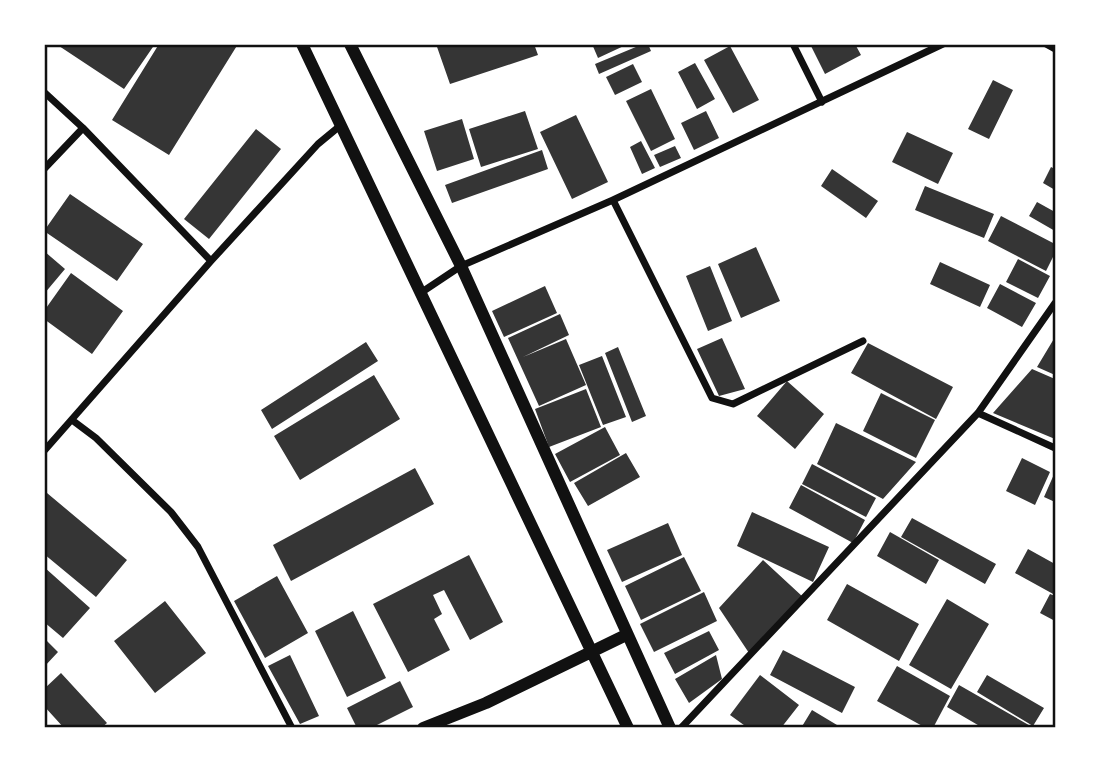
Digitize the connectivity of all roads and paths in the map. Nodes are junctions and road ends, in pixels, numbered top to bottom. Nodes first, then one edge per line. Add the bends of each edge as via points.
1 (302, 44) edge
2 (350, 44) edge
3 (793, 44) edge
4 (943, 44) edge
5 (1046, 44) edge
6 (1055, 50) edge
7 (44, 92) edge
8 (822, 102) junction
9 (341, 125) junction
10 (83, 128) junction
11 (44, 169) edge
12 (613, 201) junction
13 (211, 261) junction
14 (461, 266) junction
15 (422, 292) junction
16 (1055, 306) edge
17 (863, 341) dead end
18 (978, 414) junction
19 (72, 420) junction
20 (1055, 447) edge
21 (44, 451) edge
22 (626, 635) junction
23 (593, 654) junction
24 (292, 728) edge
25 (423, 728) edge
26 (628, 728) edge
27 (670, 728) edge
28 (681, 728) edge

1 - 9 street
2 - 14 street
3 - 8 street
4 - 8 street
5 - 6 street
7 - 10 street
8 - 12 street
9 - 13 street
9 - 15 street
10 - 11 street
10 - 13 street
12 - 14 street
12 - 17 street via 712,398 733,404
13 - 19 street
14 - 15 street
14 - 22 street
15 - 23 street
16 - 18 street
18 - 20 street
18 - 28 street
19 - 21 street
19 - 24 street via 171,512 198,547
22 - 23 street
22 - 27 street
23 - 25 street
23 - 26 street

